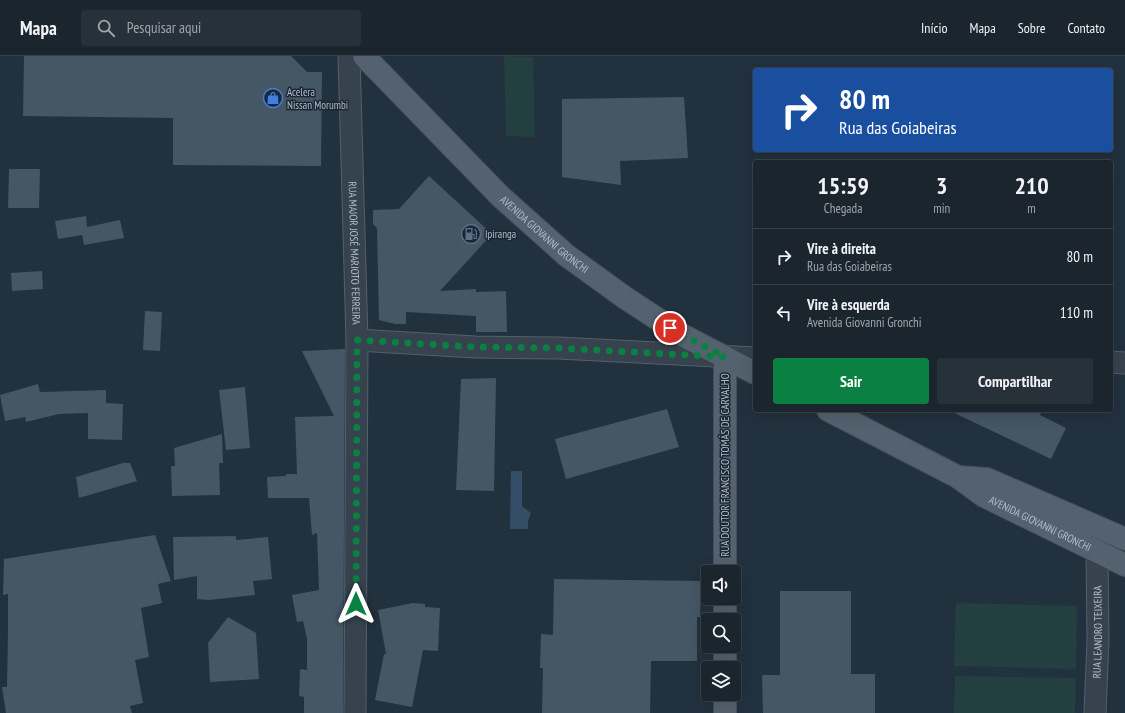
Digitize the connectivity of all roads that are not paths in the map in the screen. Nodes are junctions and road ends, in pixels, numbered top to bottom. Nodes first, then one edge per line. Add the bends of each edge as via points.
1 (349, 56) edge
2 (364, 56) edge
3 (357, 340) junction
4 (725, 357) junction
5 (753, 358) edge
6 (1113, 362) edge
7 (1125, 363) edge
8 (753, 372) edge
9 (832, 412) edge
10 (958, 478) junction
11 (1125, 539) edge
12 (1125, 550) edge
13 (1098, 552) junction
14 (725, 565) edge
15 (1125, 565) edge
16 (725, 701) edge
17 (355, 713) edge
18 (725, 713) edge
19 (1095, 713) edge

1 - 3 street, RUA MAJOR JOSÉ MARIOTO FERREIRA
2 - 4 main road, AVENIDA GIOVANNI GRONCHI via 500,196 566,255 675,331
3 - 4 street
3 - 17 street, RUA MAJOR JOSÉ MARIOTO FERREIRA
4 - 5 street
4 - 8 main road, AVENIDA GIOVANNI GRONCHI
4 - 14 main road, RUA DOUTOR FRANCISCO TOMÁS DE CARVALHO
6 - 7 street
9 - 10 main road, AVENIDA GIOVANNI GRONCHI
10 - 11 main road, AVENIDA GIOVANNI GRONCHI via 987,478
10 - 13 main road, AVENIDA GIOVANNI GRONCHI via 984,496
12 - 13 main road via 1100,541 1096,545
13 - 15 main road, AVENIDA GIOVANNI GRONCHI
13 - 19 street, RUA LEANDRO TEIXEIRA
16 - 18 main road

